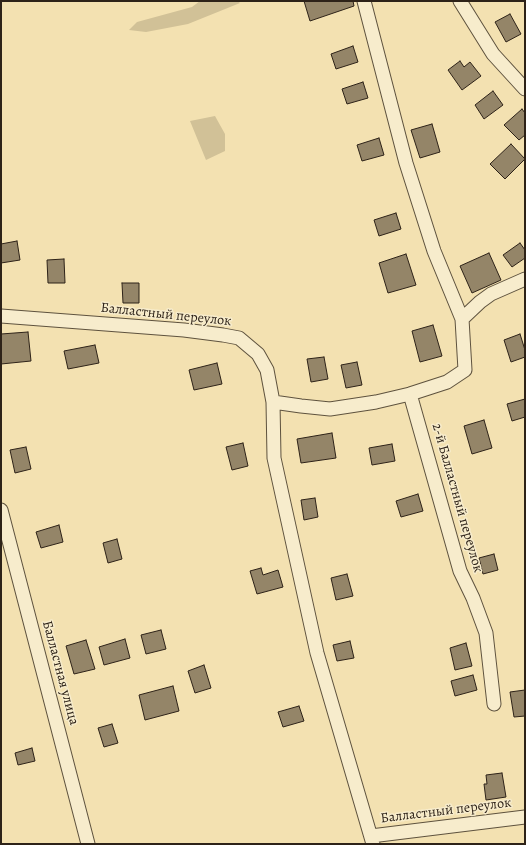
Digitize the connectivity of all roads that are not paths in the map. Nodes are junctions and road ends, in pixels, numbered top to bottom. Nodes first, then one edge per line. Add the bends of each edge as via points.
1 (364, 1) edge
2 (460, 1) edge
3 (525, 89) edge
4 (525, 279) edge
5 (1, 316) edge
6 (462, 319) junction
7 (410, 394) junction
8 (273, 402) junction
9 (1, 510) edge
10 (494, 704) dead end
11 (525, 817) edge
12 (372, 840) edge
13 (88, 844) edge

1 - 6 street via 406,163 434,251
2 - 3 street via 494,54
4 - 6 street via 491,294
5 - 8 street, Балластный переулок via 184,330 239,338 258,354 267,370
6 - 7 street via 465,370 446,382
7 - 8 street via 330,409
7 - 10 street, 2-й Балластный переулок via 460,571 486,633
8 - 12 street, Балластный переулок via 274,458 317,653
9 - 13 street, Балластная улица
11 - 12 street, Балластный переулок

